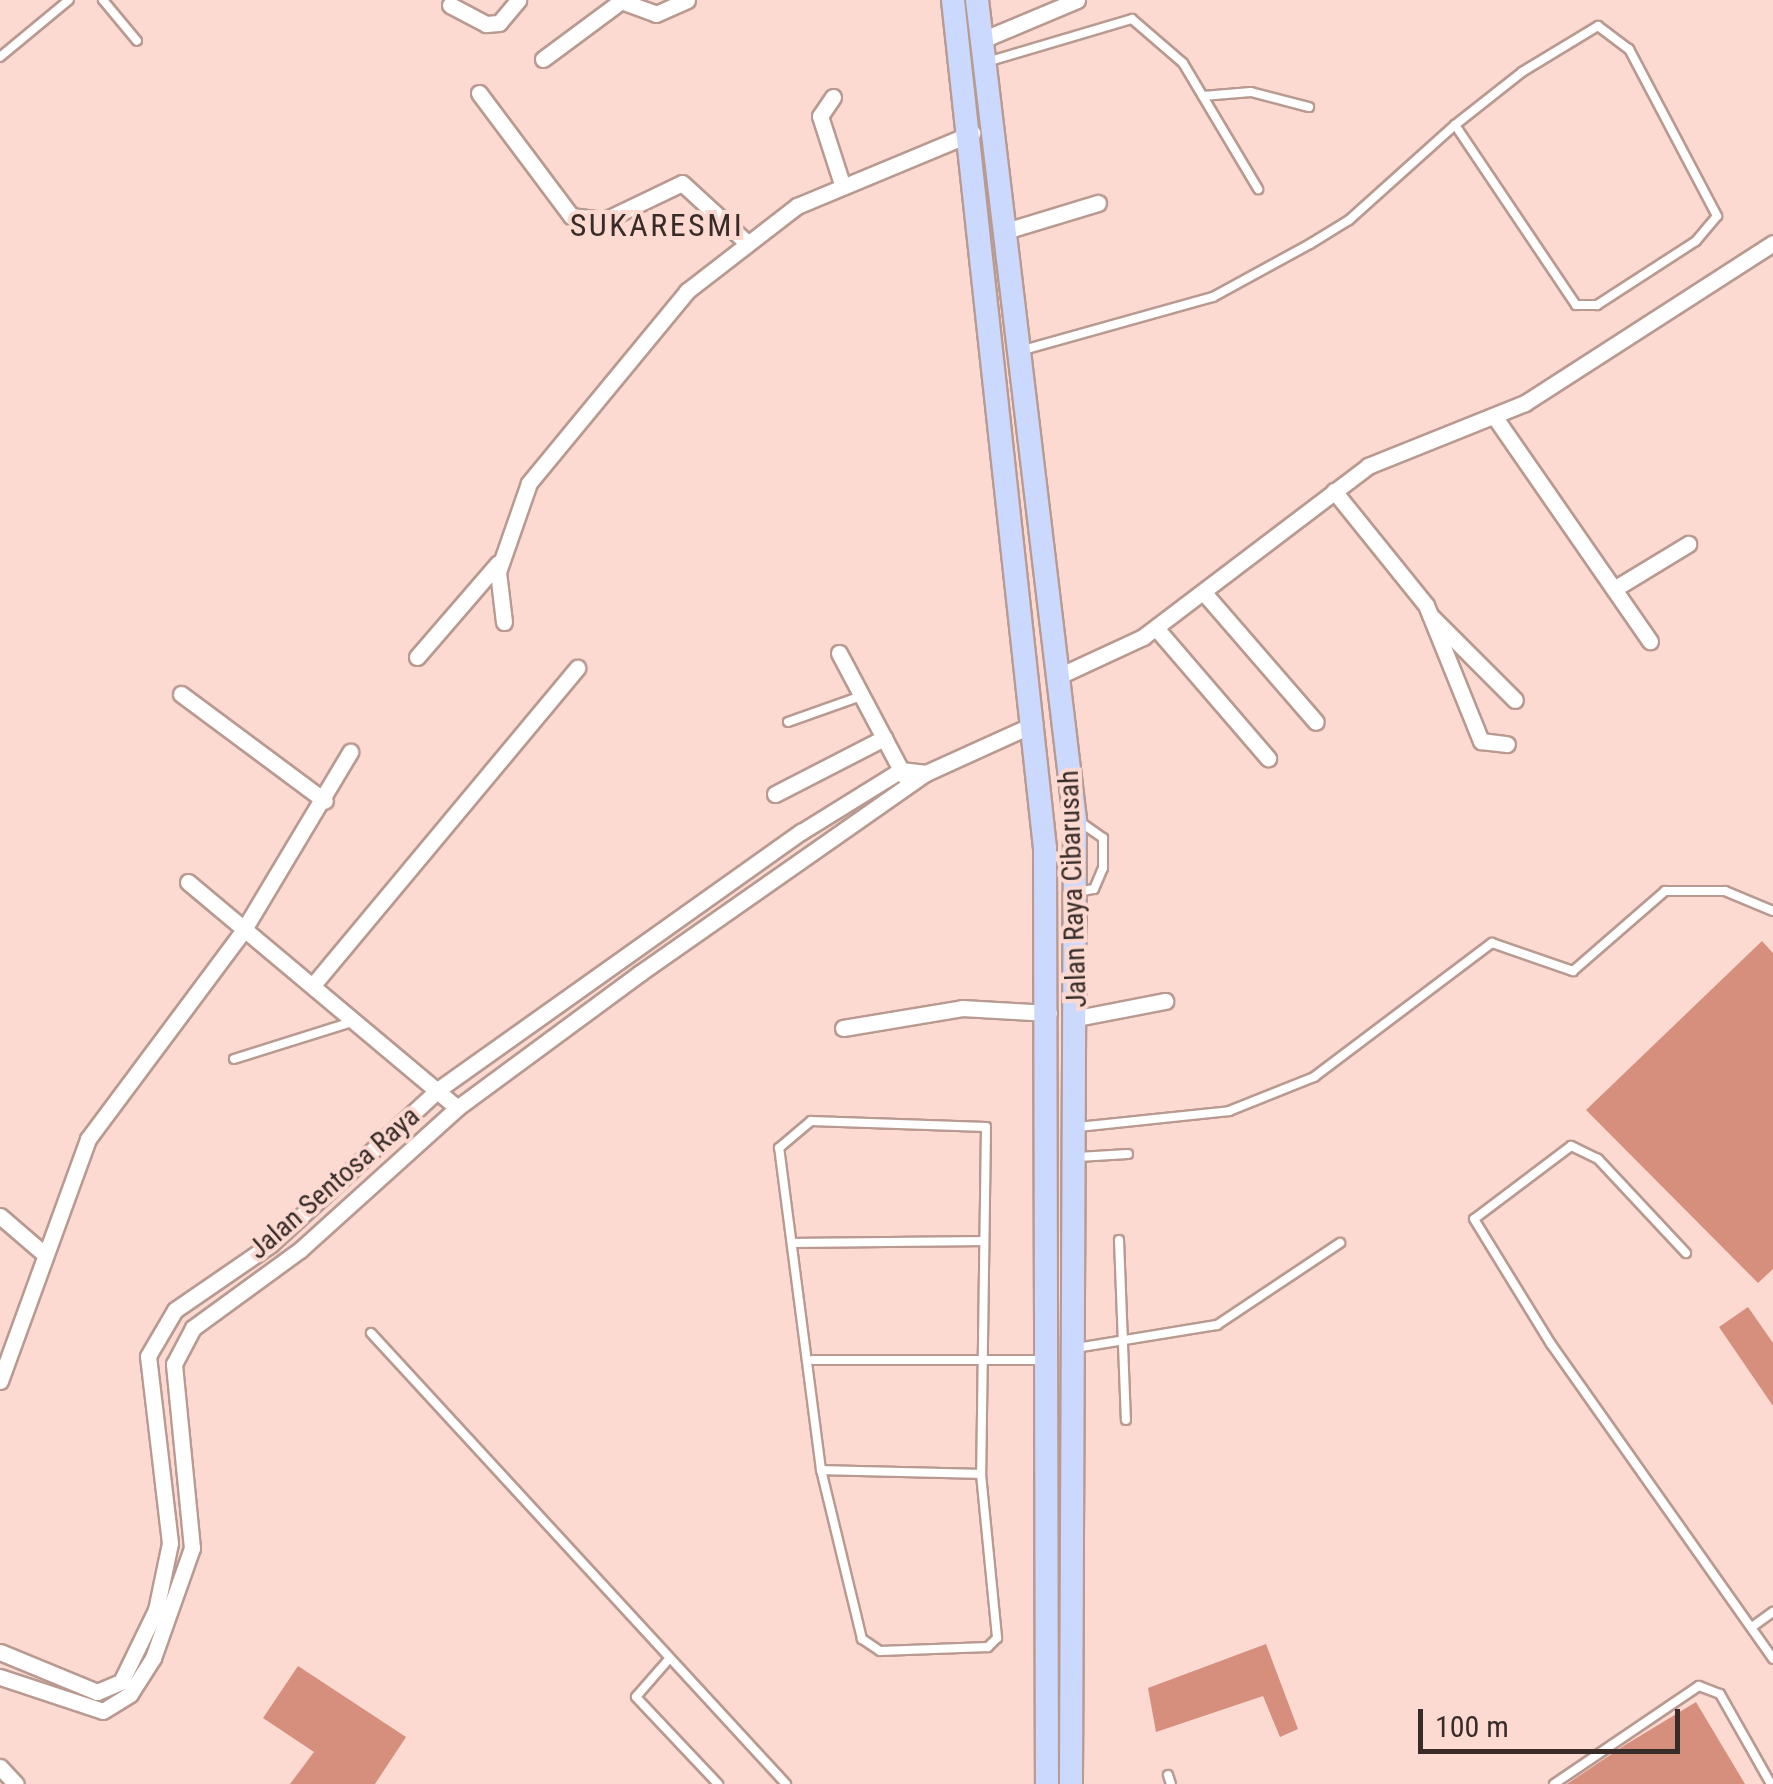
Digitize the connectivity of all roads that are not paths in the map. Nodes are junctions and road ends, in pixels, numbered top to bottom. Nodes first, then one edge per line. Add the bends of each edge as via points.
1 (69, 0) edge
2 (103, 0) edge
3 (518, 0) edge
4 (687, 0) edge
5 (954, 0) edge
6 (977, 0) edge
7 (1077, 0) edge
8 (450, 5) dead end
9 (137, 41) dead end
10 (984, 51) junction
11 (0, 57) edge
12 (543, 59) dead end
13 (478, 93) dead end
14 (1203, 96) junction
15 (833, 97) dead end
16 (1309, 107) dead end
17 (1455, 125) junction
18 (972, 133) junction
19 (842, 184) junction
20 (1258, 189) dead end
21 (1098, 203) dead end
22 (1009, 230) junction
23 (744, 240) junction
24 (1773, 243) edge
25 (1022, 351) junction
26 (1494, 416) junction
27 (1334, 492) junction
28 (1688, 544) dead end
29 (501, 560) junction
30 (1614, 589) junction
31 (1205, 594) junction
32 (1430, 615) junction
33 (504, 622) dead end
34 (1156, 628) junction
35 (1650, 641) dead end
36 (839, 653) dead end
37 (417, 657) dead end
38 (578, 668) dead end
39 (1059, 676) junction
40 (181, 694) dead end
41 (862, 696) junction
42 (1515, 700) dead end
43 (788, 722) dead end
44 (1316, 722) dead end
45 (1034, 724) junction
46 (884, 738) junction
47 (1506, 744) dead end
48 (350, 752) dead end
49 (1268, 758) dead end
50 (901, 770) junction
51 (926, 773) junction
52 (910, 789) junction
53 (775, 794) dead end
54 (325, 801) junction
55 (188, 882) dead end
56 (1773, 911) edge
57 (243, 930) junction
58 (313, 985) junction
59 (1165, 1001) dead end
60 (1048, 1012) junction
61 (1078, 1018) junction
62 (356, 1020) junction
63 (844, 1028) dead end
64 (234, 1059) dead end
65 (439, 1090) junction
66 (457, 1108) junction
67 (1078, 1127) junction
68 (1128, 1154) dead end
69 (1078, 1157) junction
70 (0, 1216) edge
71 (1119, 1240) dead end
72 (984, 1241) junction
73 (794, 1243) junction
74 (1340, 1243) dead end
75 (42, 1252) junction
76 (1686, 1252) dead end
77 (371, 1333) dead end
78 (1122, 1342) junction
79 (1076, 1348) junction
80 (814, 1360) junction
81 (1048, 1360) junction
82 (982, 1362) junction
83 (0, 1380) edge
84 (1126, 1420) dead end
85 (821, 1470) junction
86 (980, 1474) junction
87 (1773, 1612) edge
88 (1752, 1627) junction
89 (0, 1652) edge
90 (669, 1658) junction
91 (1773, 1659) edge
92 (0, 1677) edge
93 (0, 1766) edge
94 (16, 1784) edge
95 (718, 1784) edge
96 (786, 1784) edge
97 (1046, 1784) edge
98 (1072, 1784) edge
99 (1554, 1784) edge
100 (1771, 1784) edge

1 - 11 lane
2 - 9 lane
3 - 8 street via 499,23 486,24
4 - 12 street via 656,14 621,1
5 - 18 main road, Jalan Raya Cibarusah
6 - 10 main road, Jalan Raya Cibarusah
7 - 10 street
10 - 14 lane via 1132,19 1183,63
10 - 22 main road, Jalan Raya Cibarusah
13 - 23 street via 571,216 605,220 682,183
14 - 16 lane via 1251,92
14 - 20 lane
15 - 19 street via 820,116
17 - 17 lane via 1583,35 1612,30 1716,199 1716,216 1696,241 1598,304 1576,304
17 - 25 lane via 1350,220 1232,288 1125,328
18 - 19 street
18 - 45 main road, Jalan Raya Cibarusah
19 - 23 street
21 - 22 street
22 - 25 main road, Jalan Raya Cibarusah
23 - 29 street via 687,291 529,483
24 - 26 street
25 - 39 main road, Jalan Raya Cibarusah
26 - 27 street via 1410,445
26 - 30 street
27 - 31 street
27 - 32 street
28 - 30 street
29 - 33 street
29 - 37 street
30 - 35 street
31 - 34 street
31 - 44 street
32 - 42 street
32 - 47 street via 1481,741
34 - 39 street
34 - 49 street
36 - 41 street
38 - 58 street
39 - 61 main road, Jalan Raya Cibarusah via 1075,820
40 - 54 street
41 - 43 lane
41 - 46 street
45 - 51 street, Jalan Sentosa Raya
45 - 60 main road, Jalan Raya Cibarusah
46 - 50 street
46 - 53 street
48 - 54 street
50 - 51 street
50 - 52 street
50 - 65 street, Jalan Sentosa Raya
51 - 52 street, Jalan Sentosa Raya
52 - 66 street, Jalan Sentosa Raya
54 - 57 street
55 - 57 street
56 - 67 lane via 1725,890 1665,891 1573,971 1492,944 1314,1077 1229,1111
57 - 58 street
57 - 75 street via 88,1140 66,1214
58 - 62 street
59 - 61 street
60 - 63 street via 962,1008
60 - 81 main road, Jalan Raya Cibarusah
61 - 67 main road, Jalan Raya Cibarusah
62 - 64 lane
62 - 65 street
65 - 66 street
65 - 89 street, Jalan Sentosa Raya via 271,1244 155,1334 148,1371 170,1543 156,1610 121,1682 97,1692
66 - 92 street, Jalan Sentosa Raya via 300,1250 181,1341 174,1364 192,1548 170,1622 130,1694 116,1708 89,1712
67 - 69 main road, Jalan Raya Cibarusah
68 - 69 lane
69 - 79 main road, Jalan Raya Cibarusah
70 - 75 street
71 - 78 lane
72 - 73 lane
72 - 73 lane via 986,1127 811,1121 779,1148
72 - 82 lane
73 - 80 lane
74 - 78 lane via 1217,1324
75 - 83 street via 16,1355
76 - 88 lane via 1598,1159 1571,1146 1474,1219 1551,1344
77 - 90 lane
78 - 79 lane
78 - 84 lane
79 - 98 main road, Jalan Raya Cibarusah
80 - 82 lane
80 - 85 lane
81 - 82 lane
81 - 97 main road, Jalan Raya Cibarusah
82 - 86 lane
85 - 86 lane
85 - 86 lane via 862,1639 880,1650 988,1647 996,1638
87 - 88 lane
88 - 91 lane
90 - 95 lane via 636,1697
90 - 96 lane
93 - 94 street
99 - 100 lane via 1700,1686 1720,1694

